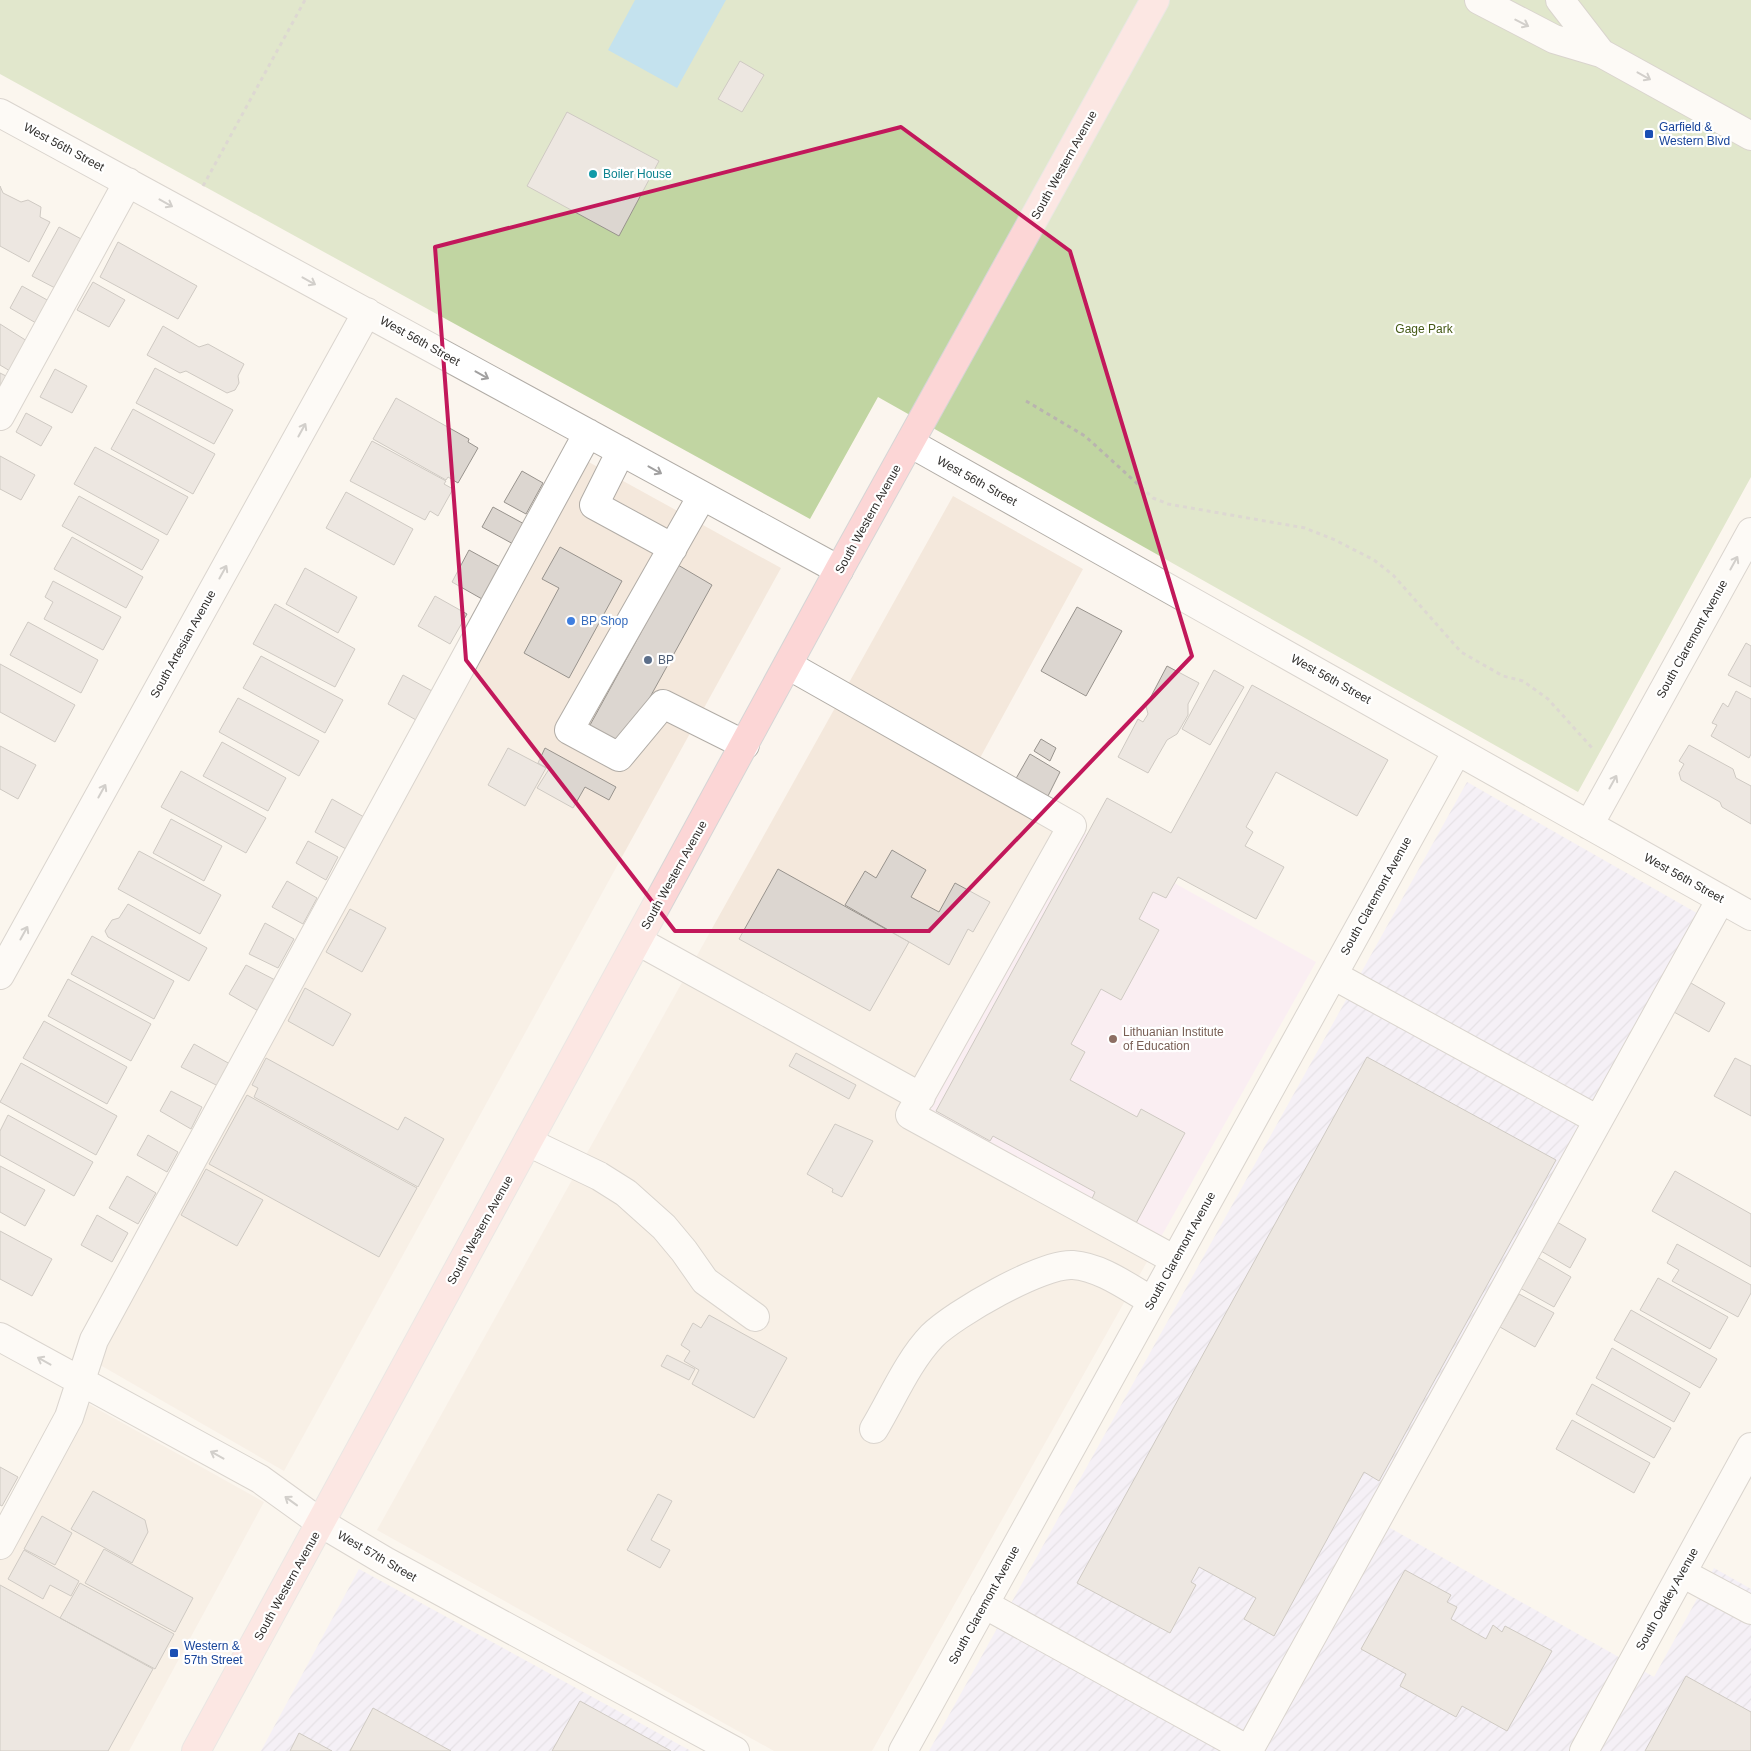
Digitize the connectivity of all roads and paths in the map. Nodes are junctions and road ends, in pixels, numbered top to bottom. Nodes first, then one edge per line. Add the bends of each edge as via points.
1 (305, 0) edge
2 (1155, 0) edge
3 (1479, 0) edge
4 (1560, 0) edge
5 (1601, 53) junction
6 (0, 113) edge
7 (1751, 136) edge
8 (128, 182) junction
9 (203, 186) dead end
10 (367, 312) junction
11 (1026, 401) dead end
12 (0, 416) edge
13 (588, 433) junction
14 (910, 443) junction
15 (621, 451) junction
16 (702, 496) junction
17 (1751, 532) edge
18 (673, 548) junction
19 (839, 570) junction
20 (788, 665) junction
21 (745, 745) junction
22 (1457, 751) junction
23 (1598, 755) dead end
24 (1589, 825) junction
25 (1721, 899) junction
26 (1751, 916) edge
27 (638, 941) junction
28 (0, 975) edge
29 (1333, 975) junction
30 (921, 1097) junction
31 (1598, 1120) junction
32 (528, 1142) junction
33 (1175, 1260) junction
34 (1152, 1301) junction
35 (755, 1317) dead end
36 (0, 1337) edge
37 (81, 1381) junction
38 (874, 1429) dead end
39 (1751, 1447) edge
40 (321, 1524) junction
41 (0, 1544) edge
42 (1682, 1572) junction
43 (984, 1604) junction
44 (1751, 1610) edge
45 (196, 1751) edge
46 (735, 1751) edge
47 (903, 1751) edge
48 (1249, 1751) edge
49 (1584, 1751) edge

1 - 9 path
2 - 14 main road, South Western Avenue
3 -> 5 street via 1554,39
4 - 5 street
5 -> 7 street
6 - 8 street, West 56th Street
8 -> 10 street, West 56th Street
8 - 12 street
10 -> 13 street, West 56th Street
28 -> 10 street, South Artesian Avenue
11 - 23 path via 1085,436 1153,498 1168,504 1305,528 1374,560 1393,575 1461,652 1503,676 1523,681 1548,699
13 - 15 street, West 56th Street
13 - 37 street via 94,1340
14 - 19 main road, South Western Avenue
14 - 22 street, West 56th Street
15 -> 16 street, West 56th Street
15 - 18 street via 594,505
16 - 18 street
16 - 19 street, West 56th Street
24 -> 17 street, South Claremont Avenue
18 - 21 street via 569,730 619,757 663,704
19 - 20 main road, South Western Avenue
20 - 21 main road, South Western Avenue
20 - 30 street via 1072,826
21 - 27 main road, South Western Avenue
22 - 24 street, West 56th Street
22 - 29 street, South Claremont Avenue
24 - 25 street, West 56th Street
25 - 26 street, West 56th Street
25 - 31 street
27 - 30 street
27 - 32 main road, South Western Avenue
29 - 31 street
29 - 33 street, South Claremont Avenue
30 - 33 street via 910,1115
31 - 48 street
32 - 35 street via 599,1176 626,1194 664,1227 705,1281
32 - 40 main road, South Western Avenue
33 - 34 street, South Claremont Avenue
34 - 38 street via 1101,1274 1073,1265 1048,1270 1016,1284 980,1303 933,1335
34 - 43 street, South Claremont Avenue
37 -> 36 street, West 57th Street
40 -> 37 street, West 57th Street via 260,1479
37 - 41 street via 69,1417
39 - 42 street, South Oakley Avenue
40 - 45 main road, South Western Avenue
40 - 46 street, West 57th Street
42 - 44 street
42 - 49 street, South Oakley Avenue
43 - 47 street, South Claremont Avenue
43 - 48 street

